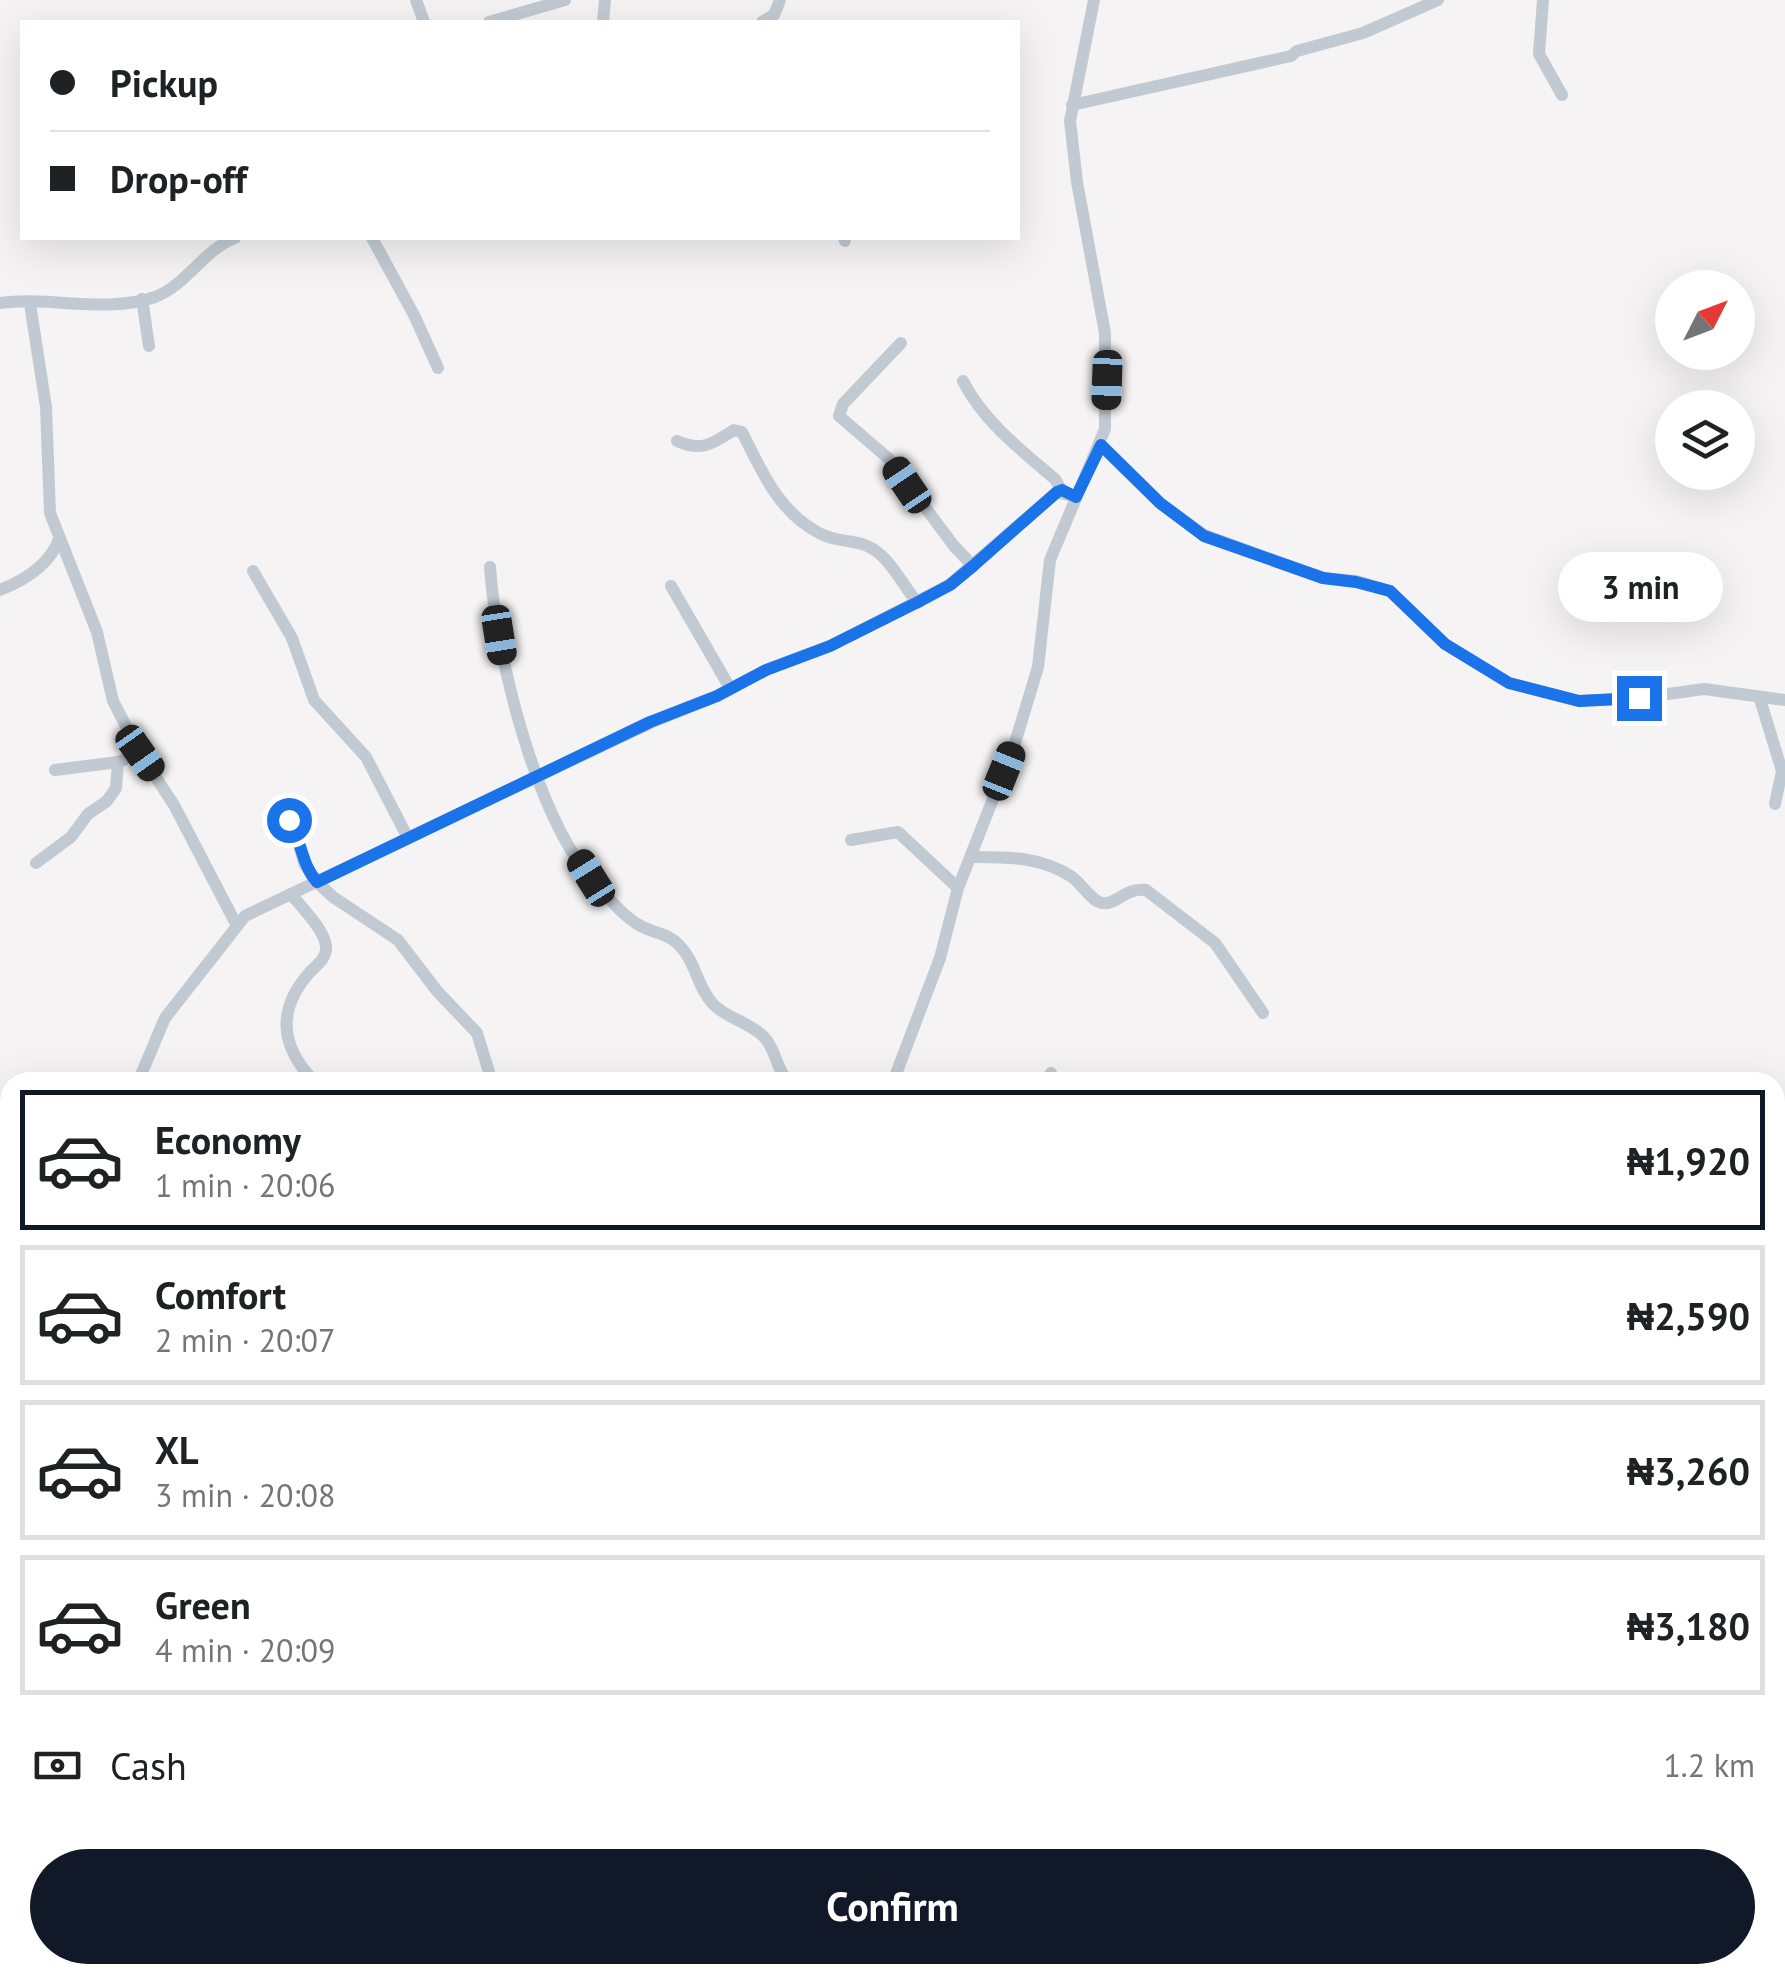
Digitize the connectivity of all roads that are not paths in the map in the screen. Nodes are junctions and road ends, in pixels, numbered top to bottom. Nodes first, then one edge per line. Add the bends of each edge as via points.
1 (564, 0) edge
2 (780, 0) edge
3 (1094, 0) edge
4 (1438, 0) edge
5 (1543, 0) edge
6 (496, 20) edge
7 (765, 20) edge
8 (1562, 95) dead end
9 (1072, 105) junction
10 (229, 240) edge
11 (373, 240) edge
12 (142, 299) junction
13 (0, 304) edge
14 (30, 304) junction
15 (900, 343) dead end
16 (149, 346) dead end
17 (438, 368) dead end
18 (963, 381) dead end
19 (677, 441) dead end
20 (1101, 445) junction
21 (1062, 490) junction
22 (1076, 497) junction
23 (60, 540) junction
24 (973, 566) junction
25 (490, 567) dead end
26 (253, 571) dead end
27 (671, 586) dead end
28 (0, 590) edge
29 (918, 602) junction
30 (730, 688) junction
31 (1760, 699) junction
32 (1785, 700) edge
33 (140, 753) junction
34 (118, 762) junction
35 (54, 770) dead end
36 (538, 776) junction
37 (1775, 804) dead end
38 (279, 811) dead end
39 (408, 838) junction
40 (850, 840) dead end
41 (971, 856) junction
42 (36, 863) dead end
43 (317, 882) junction
44 (958, 888) junction
45 (291, 894) junction
46 (236, 924) junction
47 (1263, 1013) dead end
48 (142, 1072) edge
49 (306, 1072) edge
50 (489, 1072) edge
51 (779, 1072) edge
52 (897, 1072) edge

1 - 6 street
2 - 7 street
3 - 9 street
4 - 9 street via 1291,56
5 - 8 street via 1539,54
9 - 20 street via 1077,182 1104,333
10 - 12 street via 167,290
11 - 17 street
12 - 14 street
12 - 16 street
13 - 14 street
14 - 23 street via 46,407 50,513
15 - 24 street via 839,416 889,459
18 - 21 street via 988,419
19 - 29 street via 703,448 742,432 782,503 822,535 879,553
20 - 22 street
20 - 31 street via 1204,536 1323,578 1390,591 1445,644 1509,683 1579,701 1704,689
21 - 22 street
21 - 24 street
22 - 41 street via 1050,560 1038,667 1016,743
23 - 28 street via 44,565
23 - 33 street via 97,632 113,701
24 - 29 street
25 - 36 street via 508,682
26 - 39 street via 292,638 314,700 366,758
27 - 30 street
29 - 30 street
30 - 36 street
31 - 32 street
31 - 37 street via 1782,770
33 - 34 street
33 - 46 street
34 - 35 street
34 - 42 street via 116,788 107,801
36 - 39 street
36 - 51 street via 591,878 639,926 678,942 712,1003 763,1035
38 - 43 street via 295,829
39 - 43 street
40 - 44 street via 898,832
41 - 44 street
41 - 47 street via 1016,857 1052,867 1101,903 1146,890 1207,935
43 - 45 street
43 - 50 street via 410,952 477,1033
44 - 52 street via 940,958
45 - 46 street
45 - 49 street via 326,950 296,990 285,1018 295,1059
46 - 48 street via 165,1018

